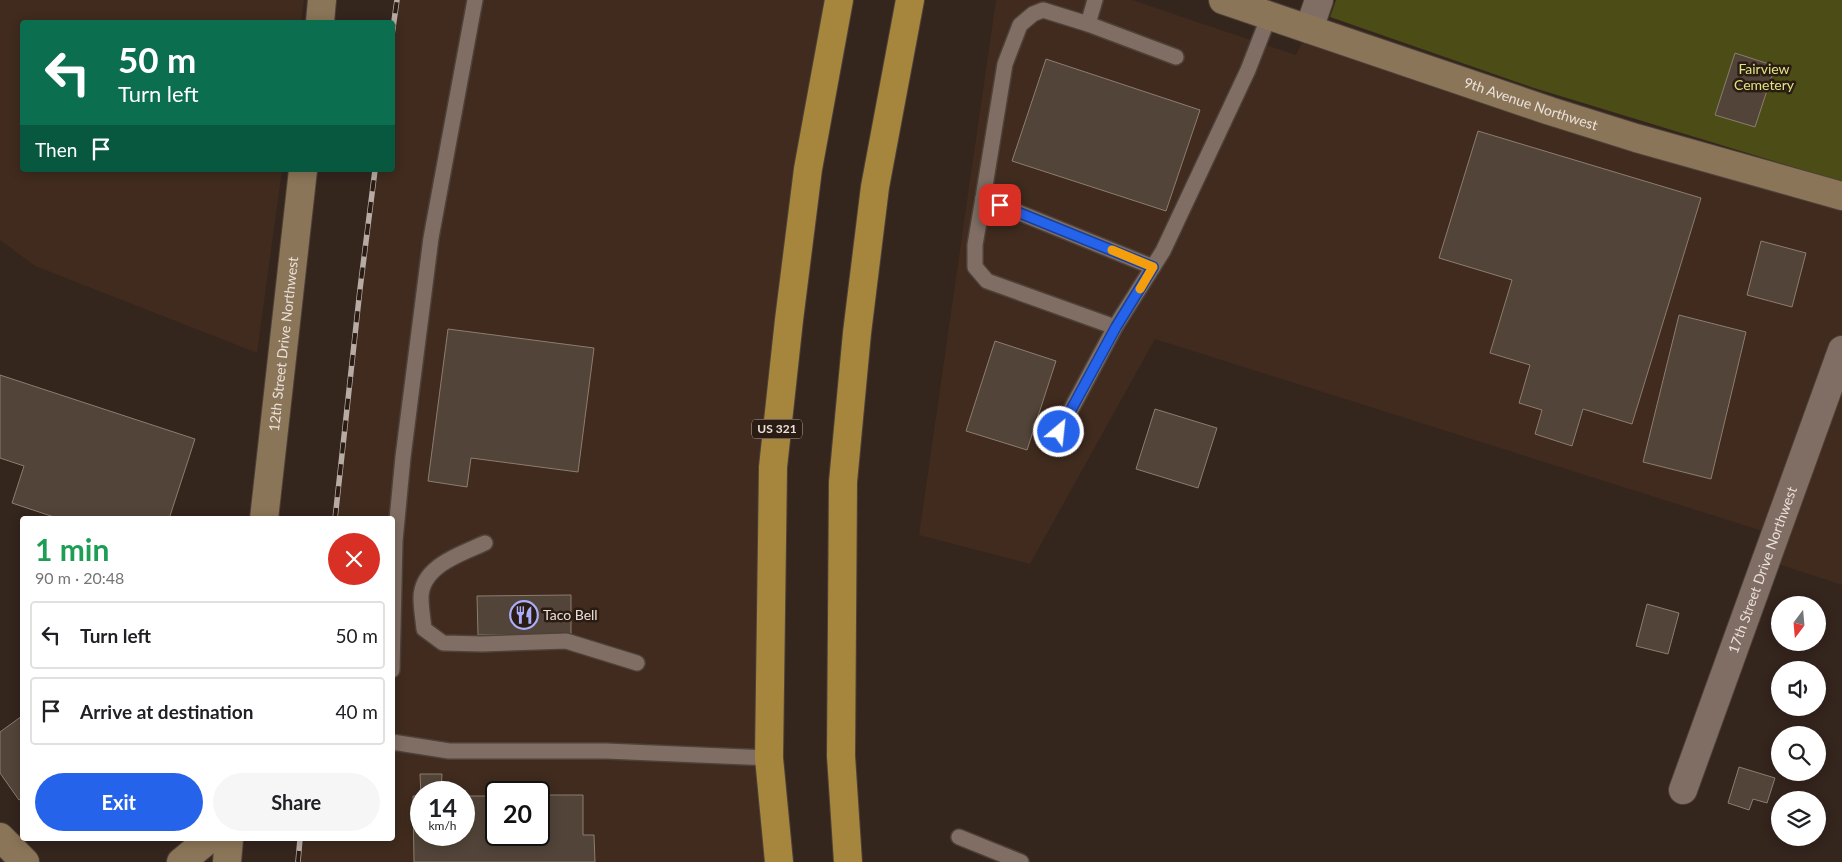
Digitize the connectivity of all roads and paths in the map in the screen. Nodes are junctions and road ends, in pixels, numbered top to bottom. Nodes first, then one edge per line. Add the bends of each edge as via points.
1 (322, 0) edge
2 (476, 0) edge
3 (839, 0) edge
4 (910, 0) edge
5 (1095, 0) edge
6 (1223, 0) edge
7 (1319, 0) edge
8 (1269, 16) junction
9 (320, 20) edge
10 (1088, 24) junction
11 (1309, 29) junction
12 (1176, 57) dead end
13 (303, 172) edge
14 (1842, 196) edge
15 (983, 198) junction
16 (1153, 267) junction
17 (1116, 327) junction
18 (1842, 350) edge
19 (1059, 432) dead end
20 (264, 516) edge
21 (395, 542) edge
22 (485, 543) dead end
23 (637, 663) dead end
24 (395, 742) edge
25 (769, 758) junction
26 (1683, 790) dead end
27 (773, 798) junction
28 (0, 838) edge
29 (959, 838) dead end
30 (207, 841) edge
31 (229, 841) edge
32 (25, 862) edge
33 (181, 862) edge
34 (227, 862) edge
35 (767, 862) edge
36 (779, 862) edge
37 (848, 862) edge
38 (1021, 862) edge

1 - 9 street
2 - 21 lane via 432,238
3 - 25 highway, US 321 via 808,169 773,467
4 - 37 highway via 875,187 843,482 841,756
5 - 10 lane
6 - 8 street, 9th Avenue Northwest
7 - 11 street
8 - 11 street, 9th Avenue Northwest
8 - 16 lane via 1248,70
10 - 12 lane
10 - 15 lane via 1043,10 1020,25 1005,64
11 - 14 street, 9th Avenue Northwest via 1619,133
13 - 20 street, 12th Street Drive Northwest
15 - 16 lane
15 - 17 lane via 974,267 987,280
16 - 17 lane
17 - 19 lane
18 - 26 street, 17th Street Drive Northwest
22 - 23 lane via 452,558 428,574 420,596 424,629 443,643 566,641
24 - 25 lane via 449,751 606,751
25 - 27 highway, US 321
27 - 35 highway
27 - 36 highway, US 321
28 - 32 street
29 - 38 lane
30 - 33 street
31 - 34 street

